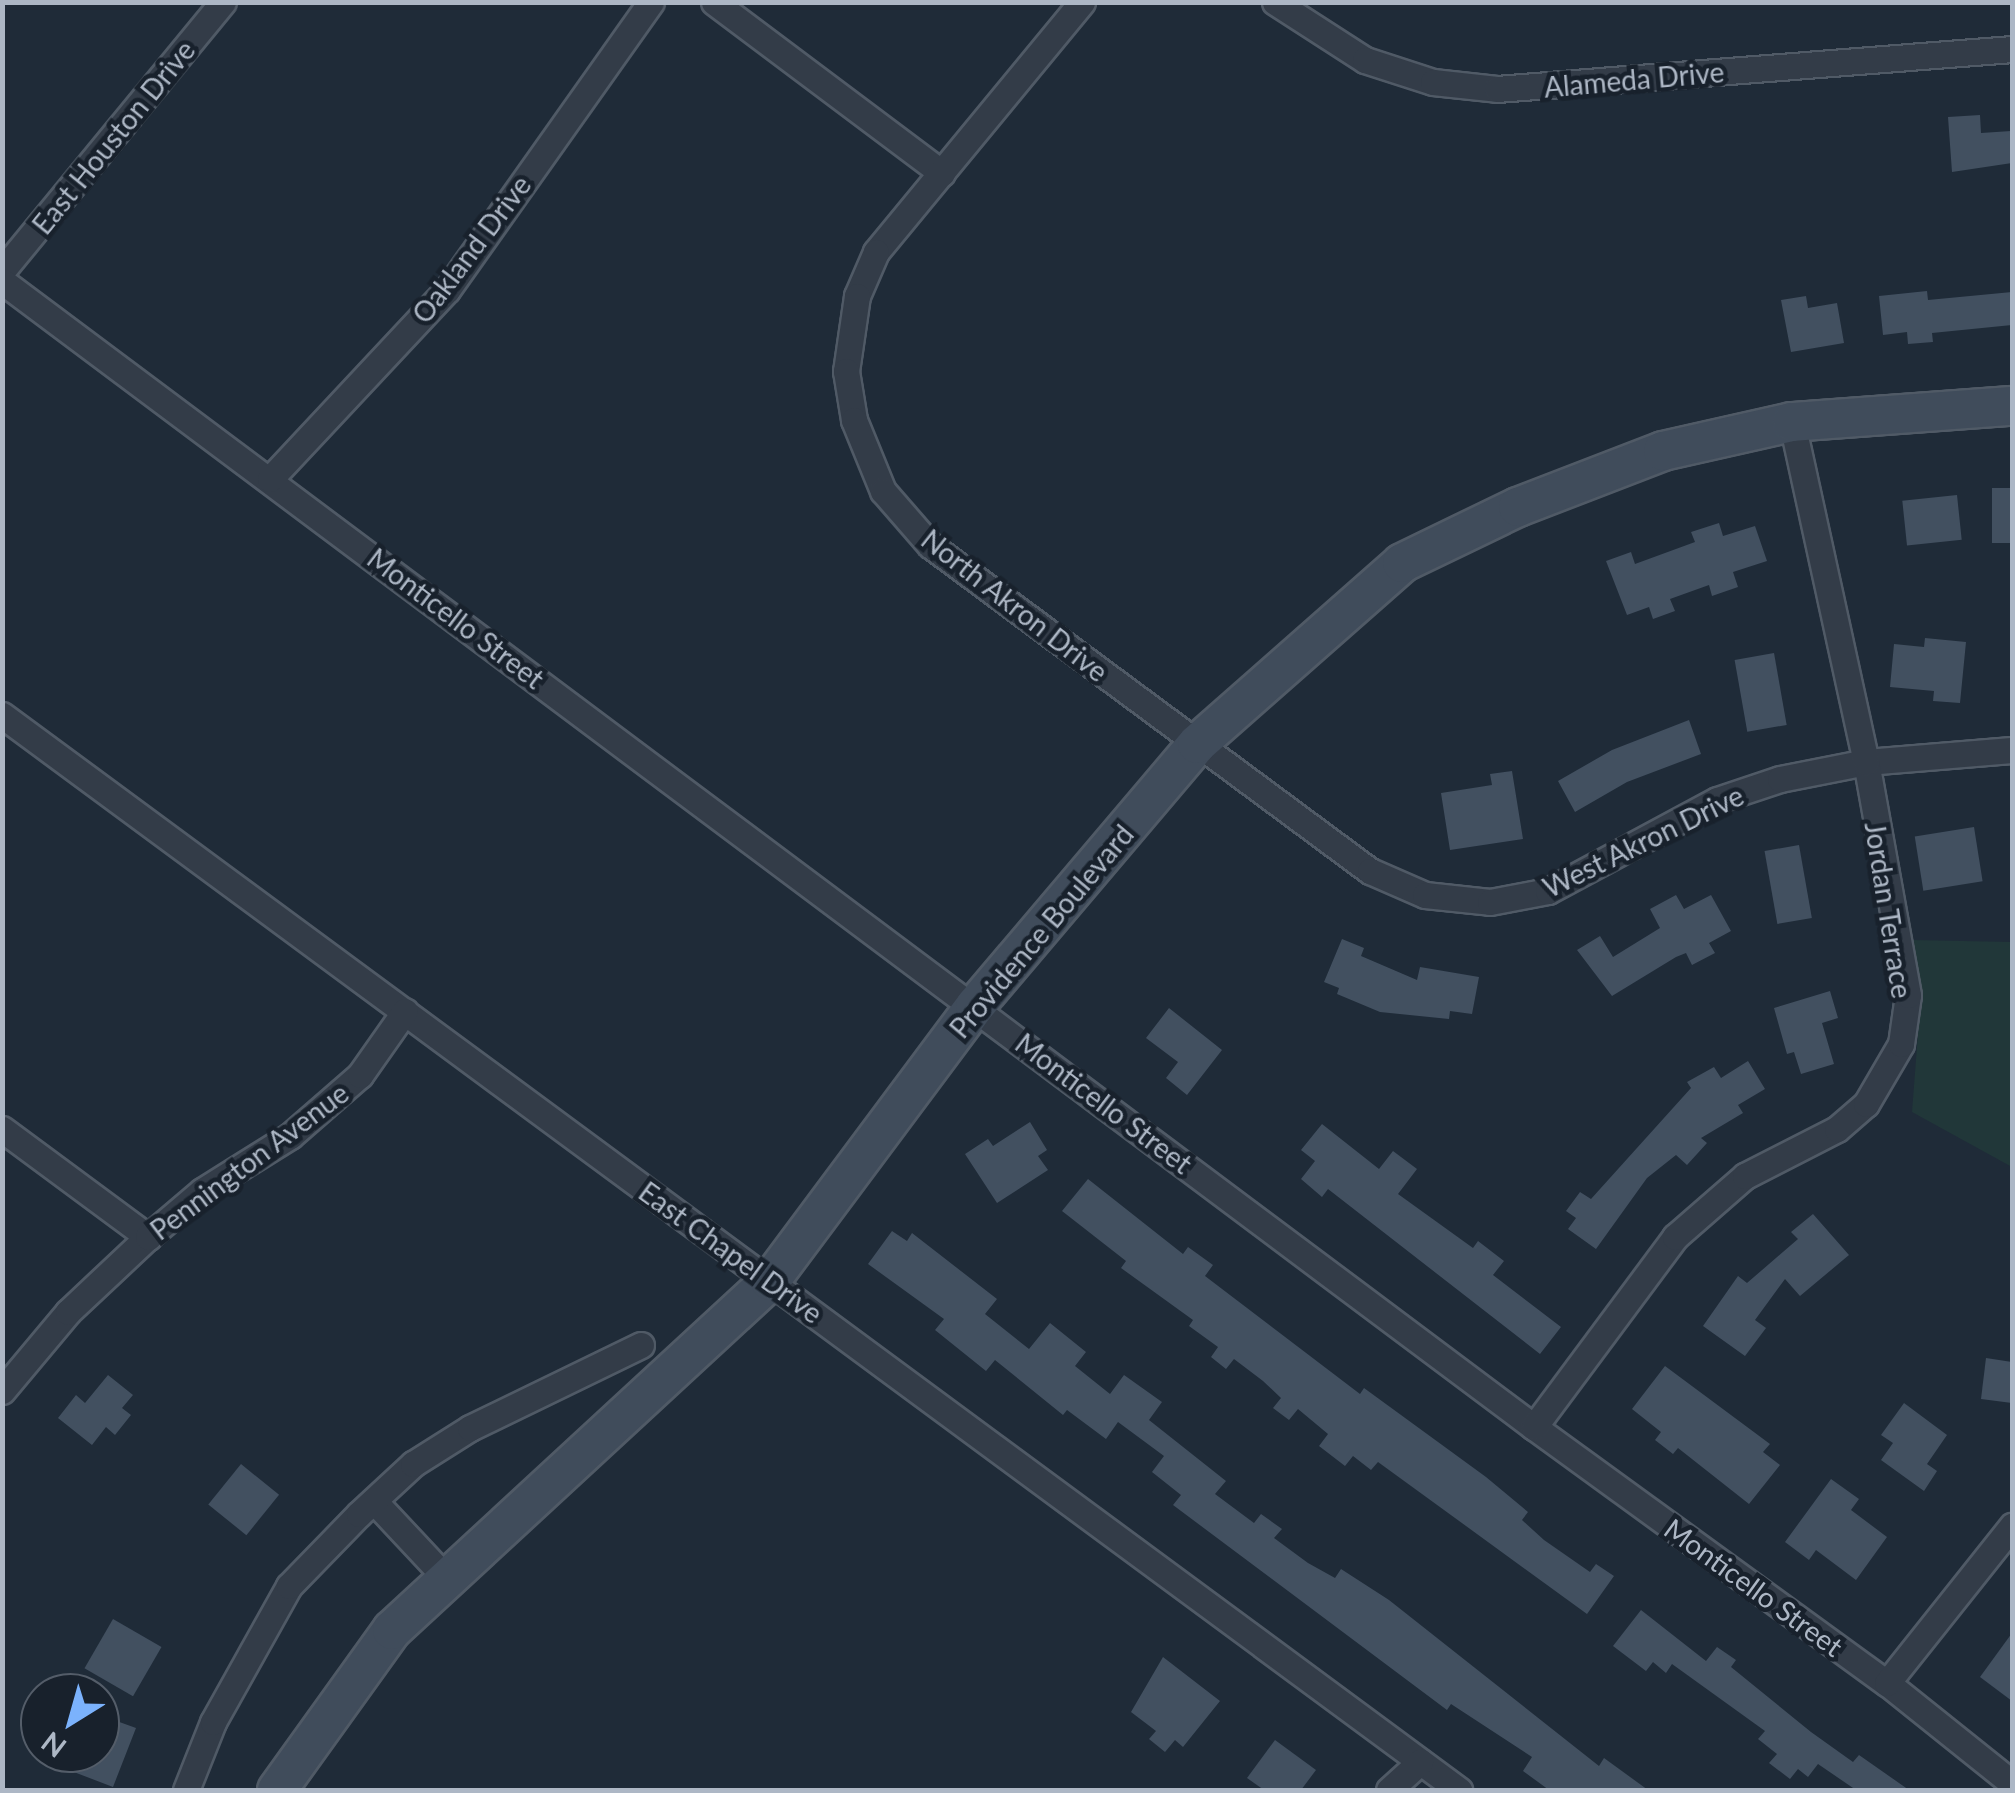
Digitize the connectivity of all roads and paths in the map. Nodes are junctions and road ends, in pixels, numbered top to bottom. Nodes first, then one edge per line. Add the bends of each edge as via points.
1 (222, 2) edge
2 (651, 2) edge
3 (714, 2) edge
4 (1082, 2) edge
5 (1275, 2) edge
6 (2012, 49) edge
7 (942, 173) junction
8 (2, 271) edge
9 (2, 281) edge
10 (2012, 406) edge
11 (1792, 422) junction
12 (270, 479) junction
13 (2, 715) edge
14 (1198, 744) junction
15 (2012, 750) edge
16 (1866, 762) junction
17 (975, 1006) junction
18 (405, 1011) junction
19 (2, 1129) edge
20 (148, 1237) junction
21 (770, 1281) junction
22 (640, 1345) dead end
23 (2, 1392) edge
24 (1534, 1427) junction
25 (374, 1501) junction
26 (2012, 1526) edge
27 (446, 1578) junction
28 (1887, 1683) junction
29 (1420, 1762) junction
30 (2012, 1783) edge
31 (186, 1790) edge
32 (278, 1790) edge
33 (1388, 1790) edge
34 (1459, 1790) edge

1 - 8 street, East Houston Drive
2 - 12 street, Oakland Drive via 447,290
3 - 7 street
4 - 7 street, North Akron Drive
5 - 6 street, Alameda Drive via 1365,60 1433,82 1497,89
7 - 14 street, North Akron Drive via 876,252 857,296 846,372 854,420 883,491 930,545
9 - 12 street, Monticello Street
10 - 11 main road, Providence Boulevard
11 - 14 main road, Providence Boulevard via 1662,450 1518,507 1402,563
11 - 16 street, Jordan Terrace
12 - 17 street, Monticello Street
13 - 18 street, East Chapel Drive
14 - 16 street, West Akron Drive via 1370,871 1425,895 1490,902 1548,891 1717,800
14 - 17 main road, Providence Boulevard
15 - 16 street, West Akron Drive
16 - 24 street, Jordan Terrace via 1908,995 1901,1044 1885,1078 1836,1129 1745,1176 1675,1237
17 - 21 main road, Providence Boulevard
17 - 24 street, Monticello Street
18 - 20 street, Pennington Avenue via 360,1075 290,1136 202,1191
18 - 21 street, East Chapel Drive
19 - 20 street
20 - 23 street, Pennington Avenue via 68,1312
21 - 27 main road, Providence Boulevard
21 - 29 street, East Chapel Drive
22 - 25 street via 470,1428 413,1464
24 - 28 street, Monticello Street
25 - 27 street
25 - 31 street via 290,1586 213,1722
26 - 28 street
27 - 32 main road, Providence Boulevard via 392,1630
28 - 30 street, Monticello Street
29 - 33 street
29 - 34 street, East Chapel Drive

